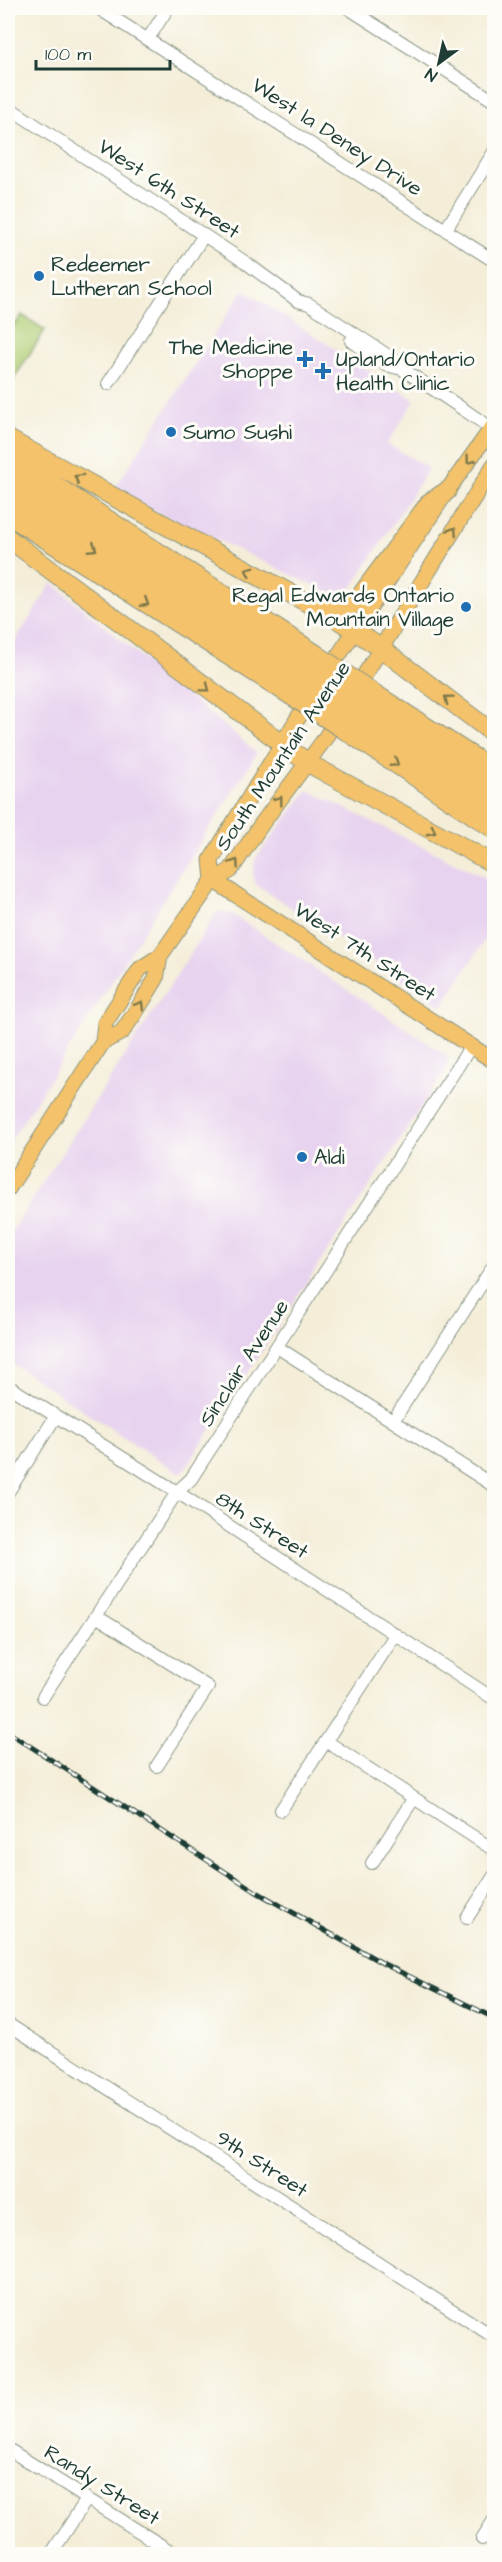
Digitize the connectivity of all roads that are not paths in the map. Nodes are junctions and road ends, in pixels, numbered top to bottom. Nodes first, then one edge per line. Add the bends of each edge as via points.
1 (99, 8) edge
2 (168, 8) edge
3 (348, 8) edge
4 (147, 39) junction
5 (495, 101) edge
6 (10, 110) edge
7 (495, 152) edge
8 (446, 230) junction
9 (204, 235) junction
10 (495, 261) edge
11 (108, 384) dead end
12 (494, 428) edge
13 (8, 439) edge
14 (8, 455) edge
15 (495, 465) edge
16 (8, 475) edge
17 (447, 491) junction
18 (8, 494) edge
19 (11, 517) edge
20 (8, 538) edge
21 (191, 575) junction
22 (315, 607) junction
23 (355, 630) junction
24 (382, 649) junction
25 (302, 674) junction
26 (360, 712) junction
27 (495, 734) edge
28 (281, 743) junction
29 (308, 763) junction
30 (495, 770) edge
31 (495, 791) edge
32 (495, 809) edge
33 (495, 829) edge
34 (495, 864) edge
35 (213, 880) junction
36 (471, 1046) junction
37 (495, 1060) edge
38 (8, 1189) edge
39 (495, 1265) edge
40 (277, 1347) junction
41 (8, 1386) edge
42 (56, 1416) junction
43 (393, 1421) junction
44 (495, 1486) edge
45 (8, 1492) edge
46 (177, 1492) junction
47 (96, 1616) junction
48 (395, 1635) junction
49 (43, 1697) dead end
50 (495, 1699) edge
51 (326, 1742) junction
52 (157, 1766) dead end
53 (414, 1798) junction
54 (281, 1810) dead end
55 (495, 1850) edge
56 (372, 1863) dead end
57 (495, 1876) edge
58 (467, 1918) dead end
59 (8, 2024) edge
60 (495, 2337) edge
61 (8, 2449) edge
62 (87, 2499) junction
63 (495, 2520) edge
64 (482, 2539) dead end
65 (51, 2554) edge
66 (175, 2554) edge

1 - 4 street, West la Deney Drive
2 - 4 street
3 - 5 street
4 - 8 street, West la Deney Drive
6 - 9 street, West 6th Street
7 - 8 street
8 - 10 street, West la Deney Drive
9 - 11 street
9 - 12 street, West 6th Street
12 -> 17 main road, South Mountain Avenue
22 -> 13 highway
14 - 21 highway
24 -> 15 main road, South Mountain Avenue
16 - 21 highway
16 - 25 highway
17 - 22 highway via 430,502 348,609
17 - 23 main road, South Mountain Avenue
18 -> 25 highway
19 -> 25 highway
20 -> 28 highway
21 - 25 highway
22 - 23 highway
23 - 24 highway
23 - 28 main road, South Mountain Avenue
27 -> 24 highway
24 - 29 main road, South Mountain Avenue
25 - 26 highway, bridge
25 - 26 highway, bridge
26 - 30 highway
26 - 31 highway
26 - 32 highway
26 -> 33 highway
28 - 29 highway
28 - 35 main road, South Mountain Avenue via 262,781 211,860
29 -> 34 highway
35 -> 29 main road, South Mountain Avenue via 230,871
35 - 36 main road, West 7th Street
35 - 38 main road, South Mountain Avenue via 159,956 156,979 140,1006 122,1032 103,1042
36 - 37 main road, West 7th Street
36 - 40 street, Sinclair Avenue
39 - 43 street
40 - 43 street
40 - 46 street, Sinclair Avenue via 191,1479
41 - 42 street, 8th Street
42 - 45 street
42 - 46 street, 8th Street
43 - 44 street
46 - 47 street, Sinclair Avenue
46 - 48 street, 8th Street
47 - 49 street, Sinclair Avenue
47 - 52 street via 208,1687
48 - 50 street, 8th Street
48 - 51 street
51 - 53 street
51 - 54 street
53 - 55 street
53 - 56 street
57 - 58 street
59 - 60 street, 9th Street
61 - 62 street, Randy Street
62 - 65 street
62 - 66 street, Randy Street
63 - 64 street

